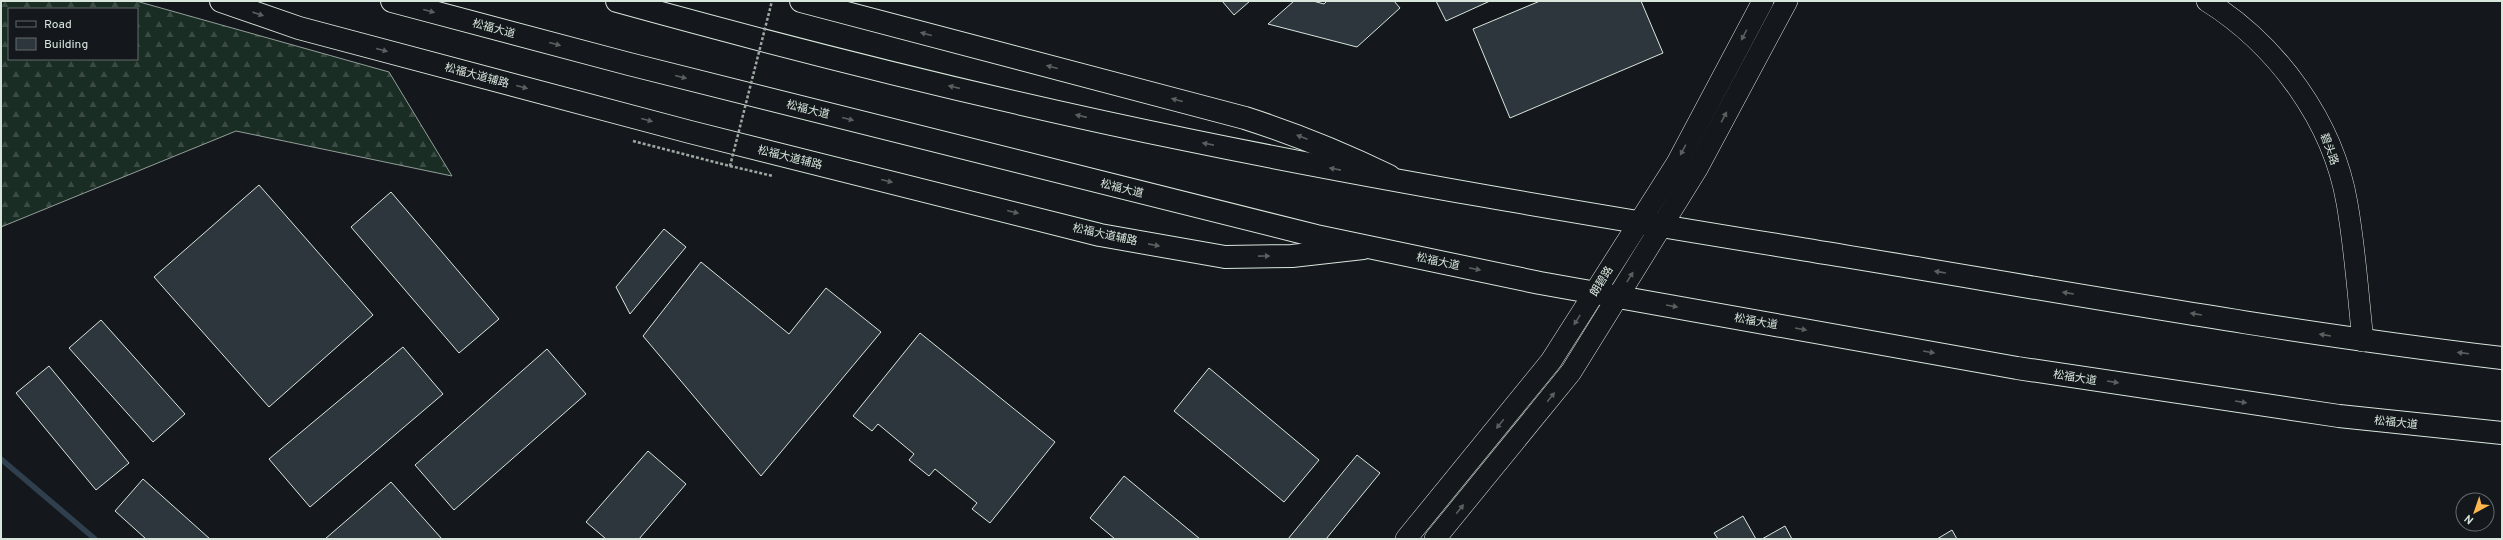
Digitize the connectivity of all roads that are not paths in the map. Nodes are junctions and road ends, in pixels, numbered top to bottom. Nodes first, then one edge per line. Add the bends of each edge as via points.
1 (221, 1) edge
2 (392, 1) edge
3 (617, 1) edge
4 (800, 1) edge
5 (1763, 1) edge
6 (1787, 1) edge
7 (2207, 1) edge
8 (1401, 182) junction
9 (1638, 223) junction
10 (1661, 227) junction
11 (1368, 247) junction
12 (1595, 292) junction
13 (1618, 296) junction
14 (2363, 341) junction
15 (2502, 358) edge
16 (2502, 433) edge
17 (1406, 539) edge
18 (1435, 539) edge

1 -> 11 main road, 松福大道辅路 via 307,30 690,132 1100,234 1225,256 1292,256
2 -> 11 main road, 松福大道 via 829,114
8 -> 3 main road via 1186,140 945,86
8 -> 4 main road via 1341,152 1245,118
5 -> 9 street, 朗碧路 via 1677,163
10 -> 6 street, 朗碧路 via 1697,169
7 - 14 street, 碧头路 via 2252,36 2281,66 2308,102 2329,140 2347,202
8 - 9 main road
9 - 10 main road
9 - 12 street, 朗碧路
13 -> 10 street, 朗碧路
14 -> 10 main road
11 -> 12 main road, 松福大道
12 - 13 main road, 松福大道
12 -> 17 street, 朗碧路 via 1551,361
13 -> 16 main road, 松福大道 via 2017,368 2339,416
18 -> 13 street, 朗碧路 via 1572,372
15 -> 14 main road

